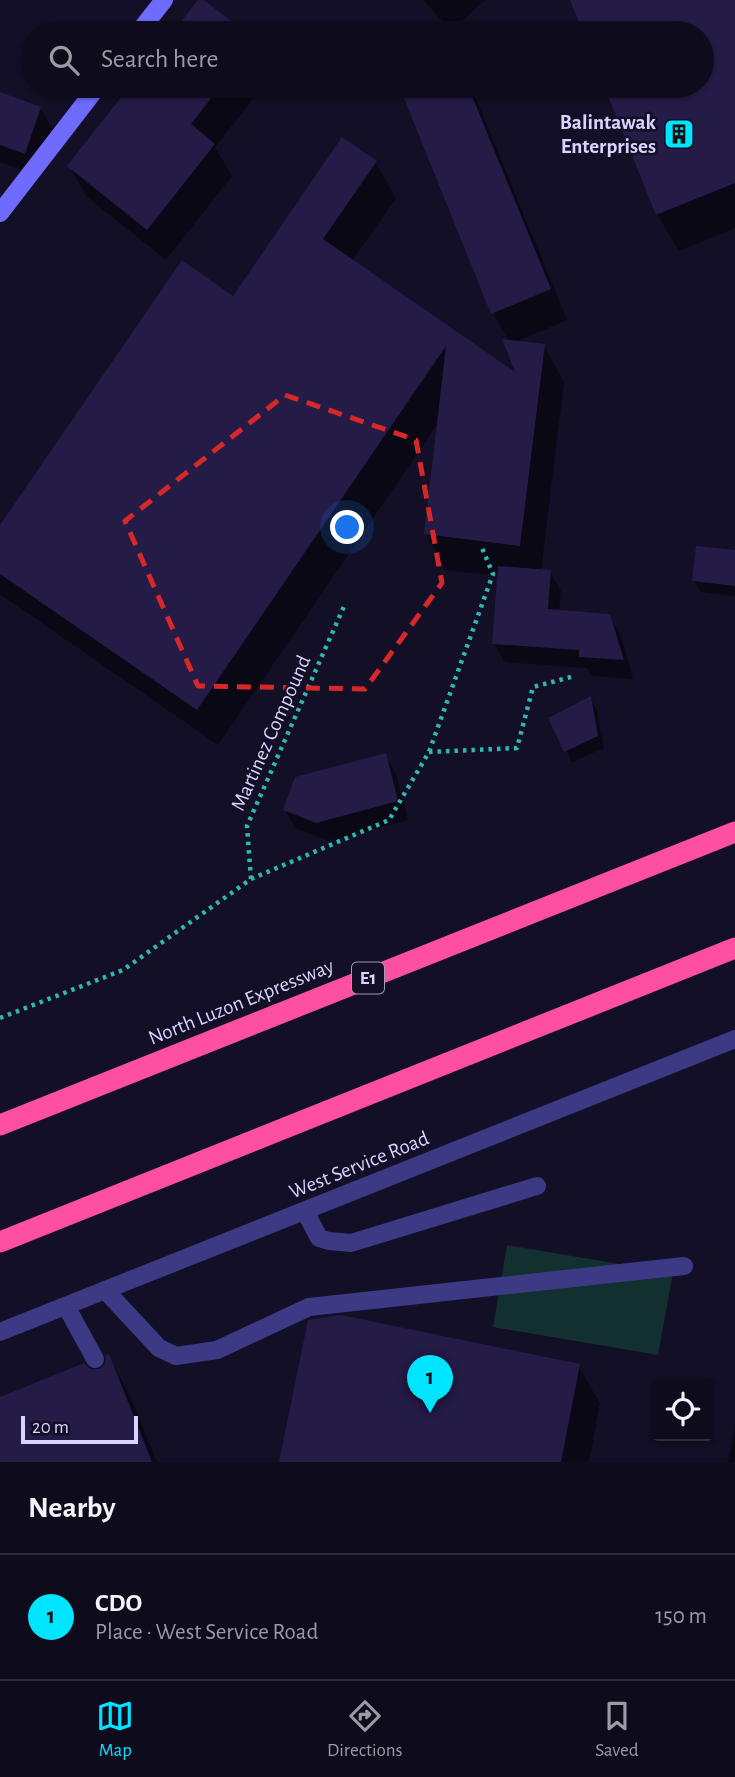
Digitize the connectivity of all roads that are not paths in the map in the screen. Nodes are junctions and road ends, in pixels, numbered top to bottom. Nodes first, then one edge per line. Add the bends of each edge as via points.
1 (164, 0) edge
2 (147, 21) edge
3 (89, 98) edge
4 (0, 213) edge
5 (735, 832) edge
6 (735, 948) edge
7 (735, 1039) edge
8 (0, 1125) edge
9 (537, 1186) dead end
10 (305, 1211) junction
11 (0, 1242) edge
12 (684, 1266) dead end
13 (105, 1290) junction
14 (66, 1306) junction
15 (0, 1332) edge
16 (95, 1359) dead end

1 - 2 main road
3 - 4 main road
5 - 8 highway, North Luzon Expressway / E1
6 - 11 highway
7 - 10 street, West Service Road
9 - 10 street via 351,1243 319,1238
10 - 13 street, West Service Road
12 - 13 street via 309,1307 217,1350 176,1356 159,1348
13 - 14 street, West Service Road
14 - 15 street, West Service Road
14 - 16 street

